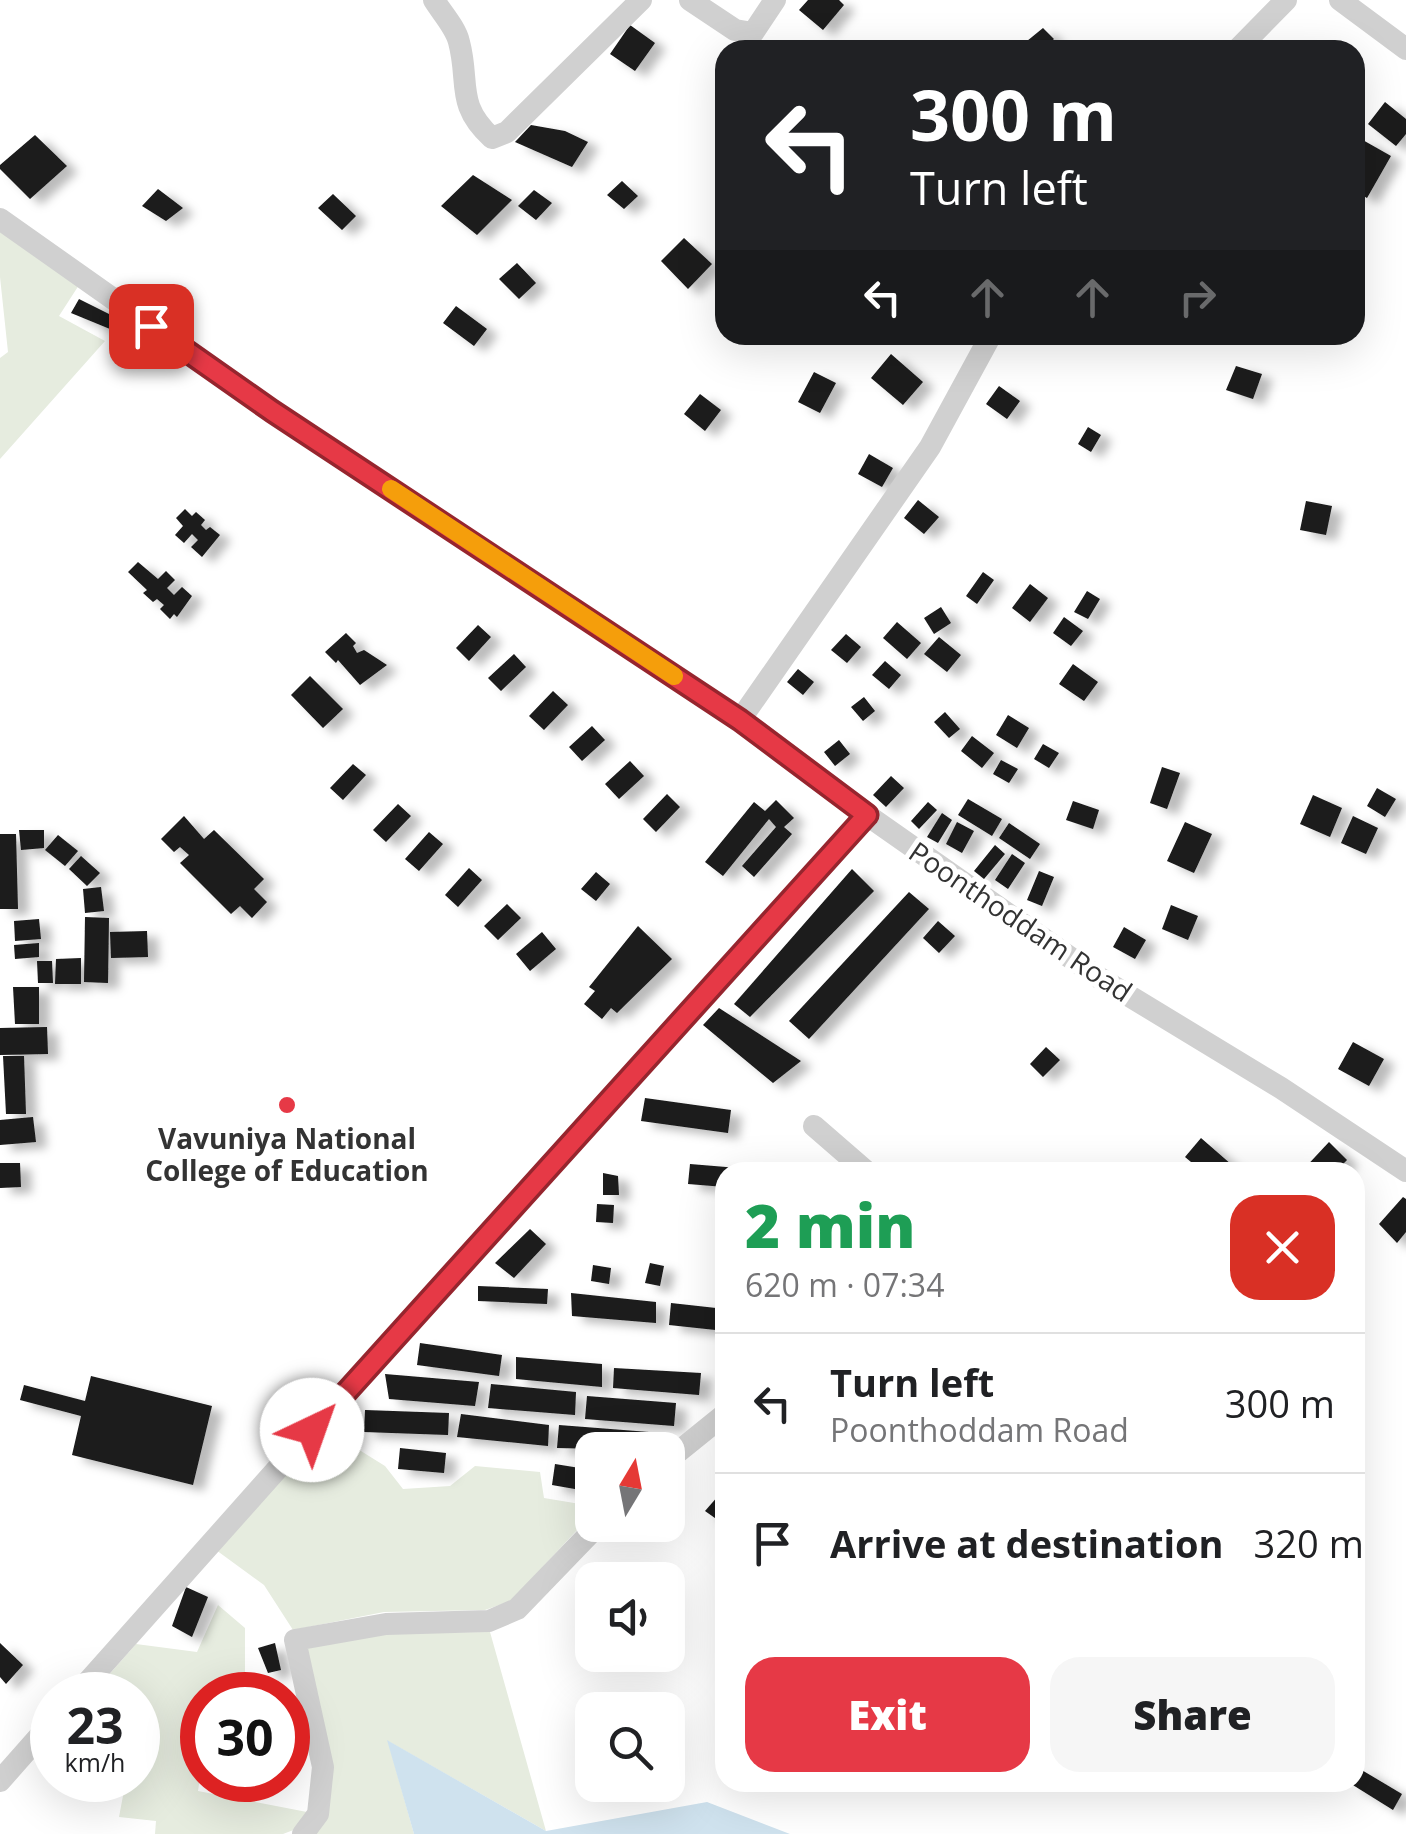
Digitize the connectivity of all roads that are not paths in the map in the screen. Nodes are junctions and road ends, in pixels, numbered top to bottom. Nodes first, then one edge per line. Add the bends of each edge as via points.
1 (434, 0) edge
2 (642, 0) edge
3 (690, 0) edge
4 (775, 0) edge
5 (1286, 0) edge
6 (1340, 0) edge
7 (1247, 40) edge
8 (1406, 50) edge
9 (0, 219) edge
10 (985, 345) edge
11 (740, 720) junction
12 (867, 815) junction
13 (814, 1126) dead end
14 (855, 1162) edge
15 (1406, 1172) edge
16 (715, 1422) edge
17 (685, 1446) edge
18 (582, 1542) edge
19 (97, 1672) edge
20 (30, 1747) edge
21 (0, 1781) edge
22 (303, 1834) edge

1 - 2 street via 459,40 464,96 492,138 507,132
3 - 4 street via 736,30 753,33
5 - 7 street
6 - 8 street
9 - 11 street, Poonthoddam Road via 272,411
10 - 11 street via 930,447
11 - 12 street, Poonthoddam Road
12 - 15 street, Poonthoddam Road via 1098,977
12 - 19 street
13 - 14 street
16 - 17 street
18 - 22 street via 517,1609 489,1621 386,1624 295,1640 323,1767 318,1814
20 - 21 street

